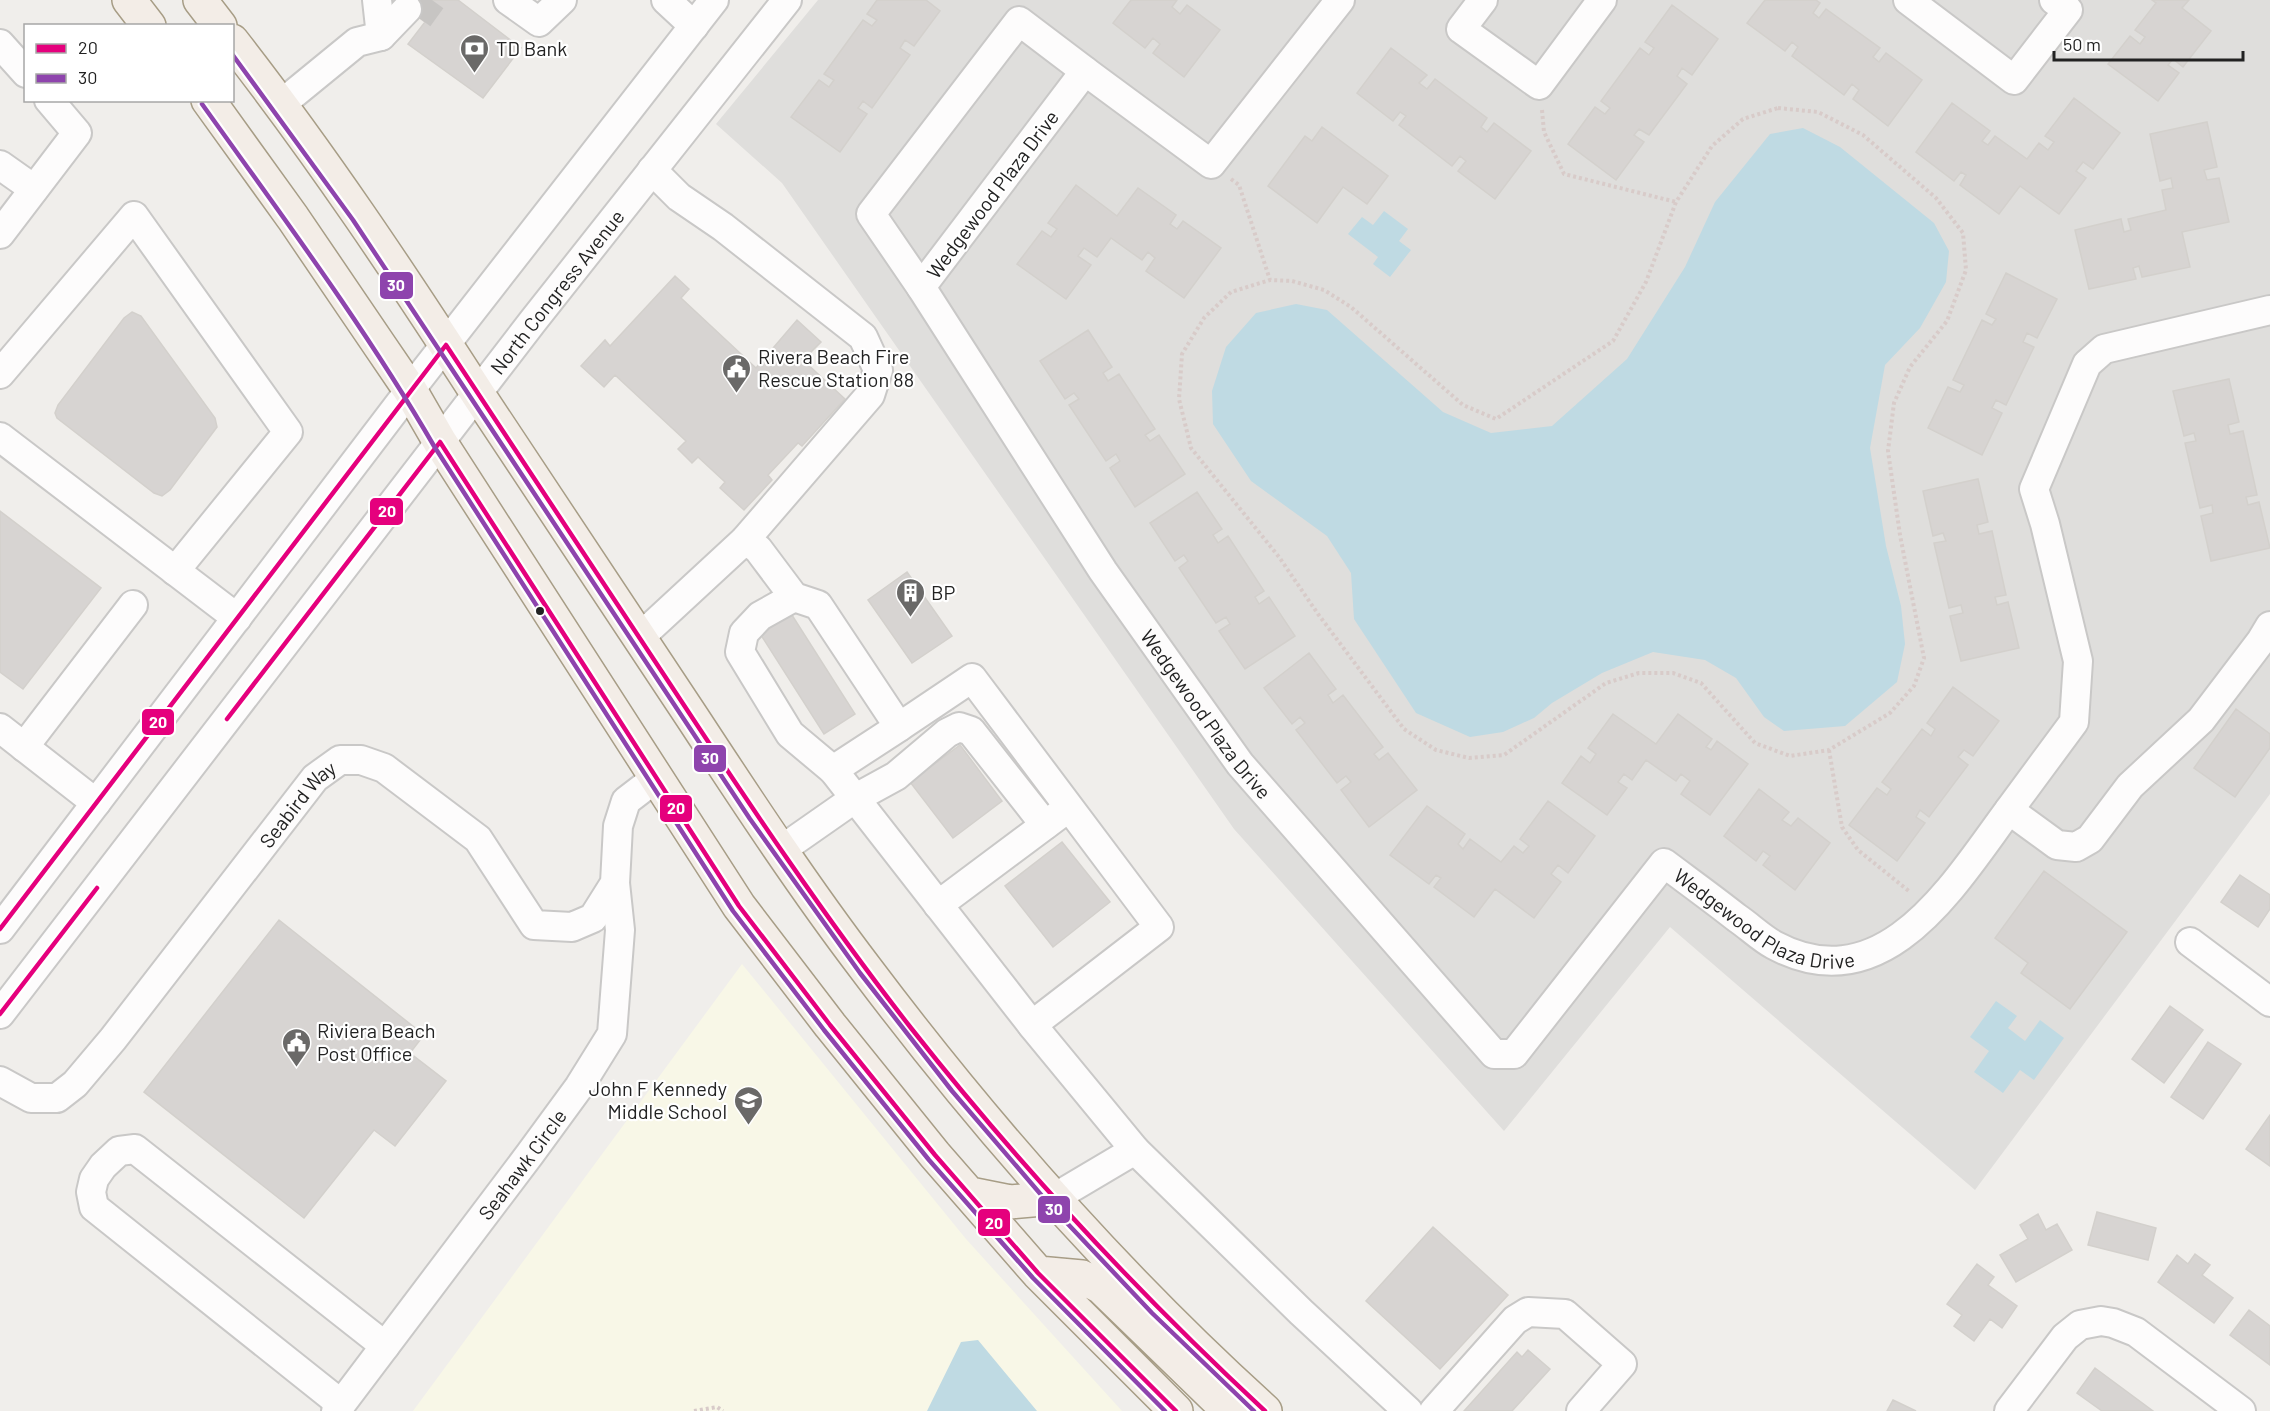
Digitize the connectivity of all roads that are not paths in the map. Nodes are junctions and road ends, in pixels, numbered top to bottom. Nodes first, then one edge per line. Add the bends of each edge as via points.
1 (129, 0) edge
2 (200, 0) edge
3 (377, 0) edge
4 (508, 0) edge
5 (562, 0) edge
6 (666, 0) edge
7 (714, 0) edge
8 (787, 0) edge
9 (1340, 0) edge
10 (1483, 0) edge
11 (1602, 0) edge
12 (1908, 0) edge
13 (2054, 0) edge
14 (407, 9) tunnel mouth
15 (147, 24) edge
16 (218, 24) edge
17 (694, 27) junction
18 (381, 36) junction
19 (0, 44) edge
20 (234, 44) edge
21 (24, 71) edge
22 (1085, 71) junction
23 (51, 102) edge
24 (209, 102) edge
25 (280, 105) junction
26 (0, 165) edge
27 (652, 170) junction
28 (34, 189) junction
29 (0, 234) edge
30 (921, 287) junction
31 (2270, 310) edge
32 (446, 345) junction
33 (0, 374) edge
34 (410, 390) junction
35 (478, 394) junction
36 (0, 436) edge
37 (440, 442) junction
38 (745, 540) junction
39 (175, 570) junction
40 (794, 597) junction
41 (133, 605) dead end
42 (237, 618) junction
43 (639, 638) junction
44 (2267, 638) edge
45 (899, 727) junction
46 (0, 728) edge
47 (24, 747) junction
48 (833, 770) junction
49 (656, 778) junction
50 (854, 799) junction
51 (96, 803) junction
52 (1069, 807) junction
53 (2009, 810) junction
54 (1045, 825) junction
55 (781, 850) junction
56 (615, 883) junction
57 (938, 905) junction
58 (0, 929) edge
59 (2190, 942) dead end
60 (2270, 1002) edge
61 (0, 1014) edge
62 (1032, 1025) junction
63 (0, 1081) edge
64 (1135, 1150) junction
65 (970, 1194) junction
66 (1054, 1198) junction
67 (1038, 1273) junction
68 (385, 1346) junction
69 (338, 1408) edge
70 (1176, 1411) edge
71 (1229, 1411) edge
72 (1265, 1411) edge
73 (1408, 1411) edge
74 (1434, 1411) edge
75 (1581, 1411) edge
76 (2009, 1411) edge
77 (2241, 1411) edge

1 - 15 main road
2 - 16 main road
3 - 18 street
4 - 5 street via 539,22
6 - 17 street
7 - 17 street
8 - 27 street, North Congress Avenue
9 - 22 street via 1211,164
10 - 11 street via 1461,29 1539,85
12 - 13 street via 2014,80 2068,10
14 - 18 street
17 - 32 street
18 - 25 street via 357,42
19 - 21 street
20 - 25 main road
22 - 30 street, Wedgewood Plaza Drive
22 - 30 street via 1019,21 878,204 871,214
23 - 28 street via 77,133
24 - 34 main road
25 - 32 main road
26 - 28 street
27 - 35 street, North Congress Avenue
27 - 38 street via 679,197 863,337 878,370 870,395
28 - 29 street
30 - 53 street, Wedgewood Plaza Drive via 1103,571 1240,764 1494,1054 1514,1054 1664,863 1774,945 1813,960 1846,960 1884,947 1915,927 1941,901
31 - 53 street, Wedgewood Plaza Drive via 2104,349 2087,364 2034,489 2078,661 2074,722
32 - 34 street
32 - 35 main road
33 - 39 street via 134,216 288,432
34 - 37 main road
34 - 42 street
35 - 37 street, North Congress Avenue
35 - 43 main road
36 - 39 street
37 - 49 main road
37 - 61 street, North Congress Avenue
38 - 40 street via 758,549
38 - 43 street
39 - 42 street
40 - 45 street via 818,605
40 - 48 street via 760,616 744,633 740,652 790,734
41 - 47 street
42 - 51 street
43 - 55 main road
44 - 53 street via 2201,720 2130,786 2090,839 2076,847 2057,845
45 - 48 street
45 - 52 street via 972,678
46 - 47 street
47 - 51 street
48 - 50 street
49 - 56 street, Seabird Way via 626,801 618,826
49 - 65 main road via 739,906 830,1025
50 - 54 street via 896,776 959,727 971,731
50 - 55 street
50 - 57 street
51 - 58 street
52 - 54 street
52 - 62 street via 1159,927
54 - 57 street
55 - 66 main road via 865,969
56 - 63 street, Seabird Way via 593,918 572,927 534,925 478,839 384,768 361,760 340,760 315,777 75,1084 57,1098 31,1098
56 - 68 street, Seahawk Circle via 620,930 612,1034 551,1126
57 - 62 street
59 - 60 street
62 - 64 street
64 - 66 street
64 - 73 street via 1300,1312
65 - 66 main road via 1010,1202
65 - 67 main road
66 - 72 main road
67 - 70 main road
67 - 71 main road via 1082,1277 1101,1287
68 - 69 street, Seahawk Circle
68 - 69 street via 135,1149 119,1151 94,1179 94,1207
74 - 75 street via 1515,1320 1528,1312 1565,1314 1622,1364
76 - 77 street via 2065,1337 2090,1322 2114,1323 2136,1332

